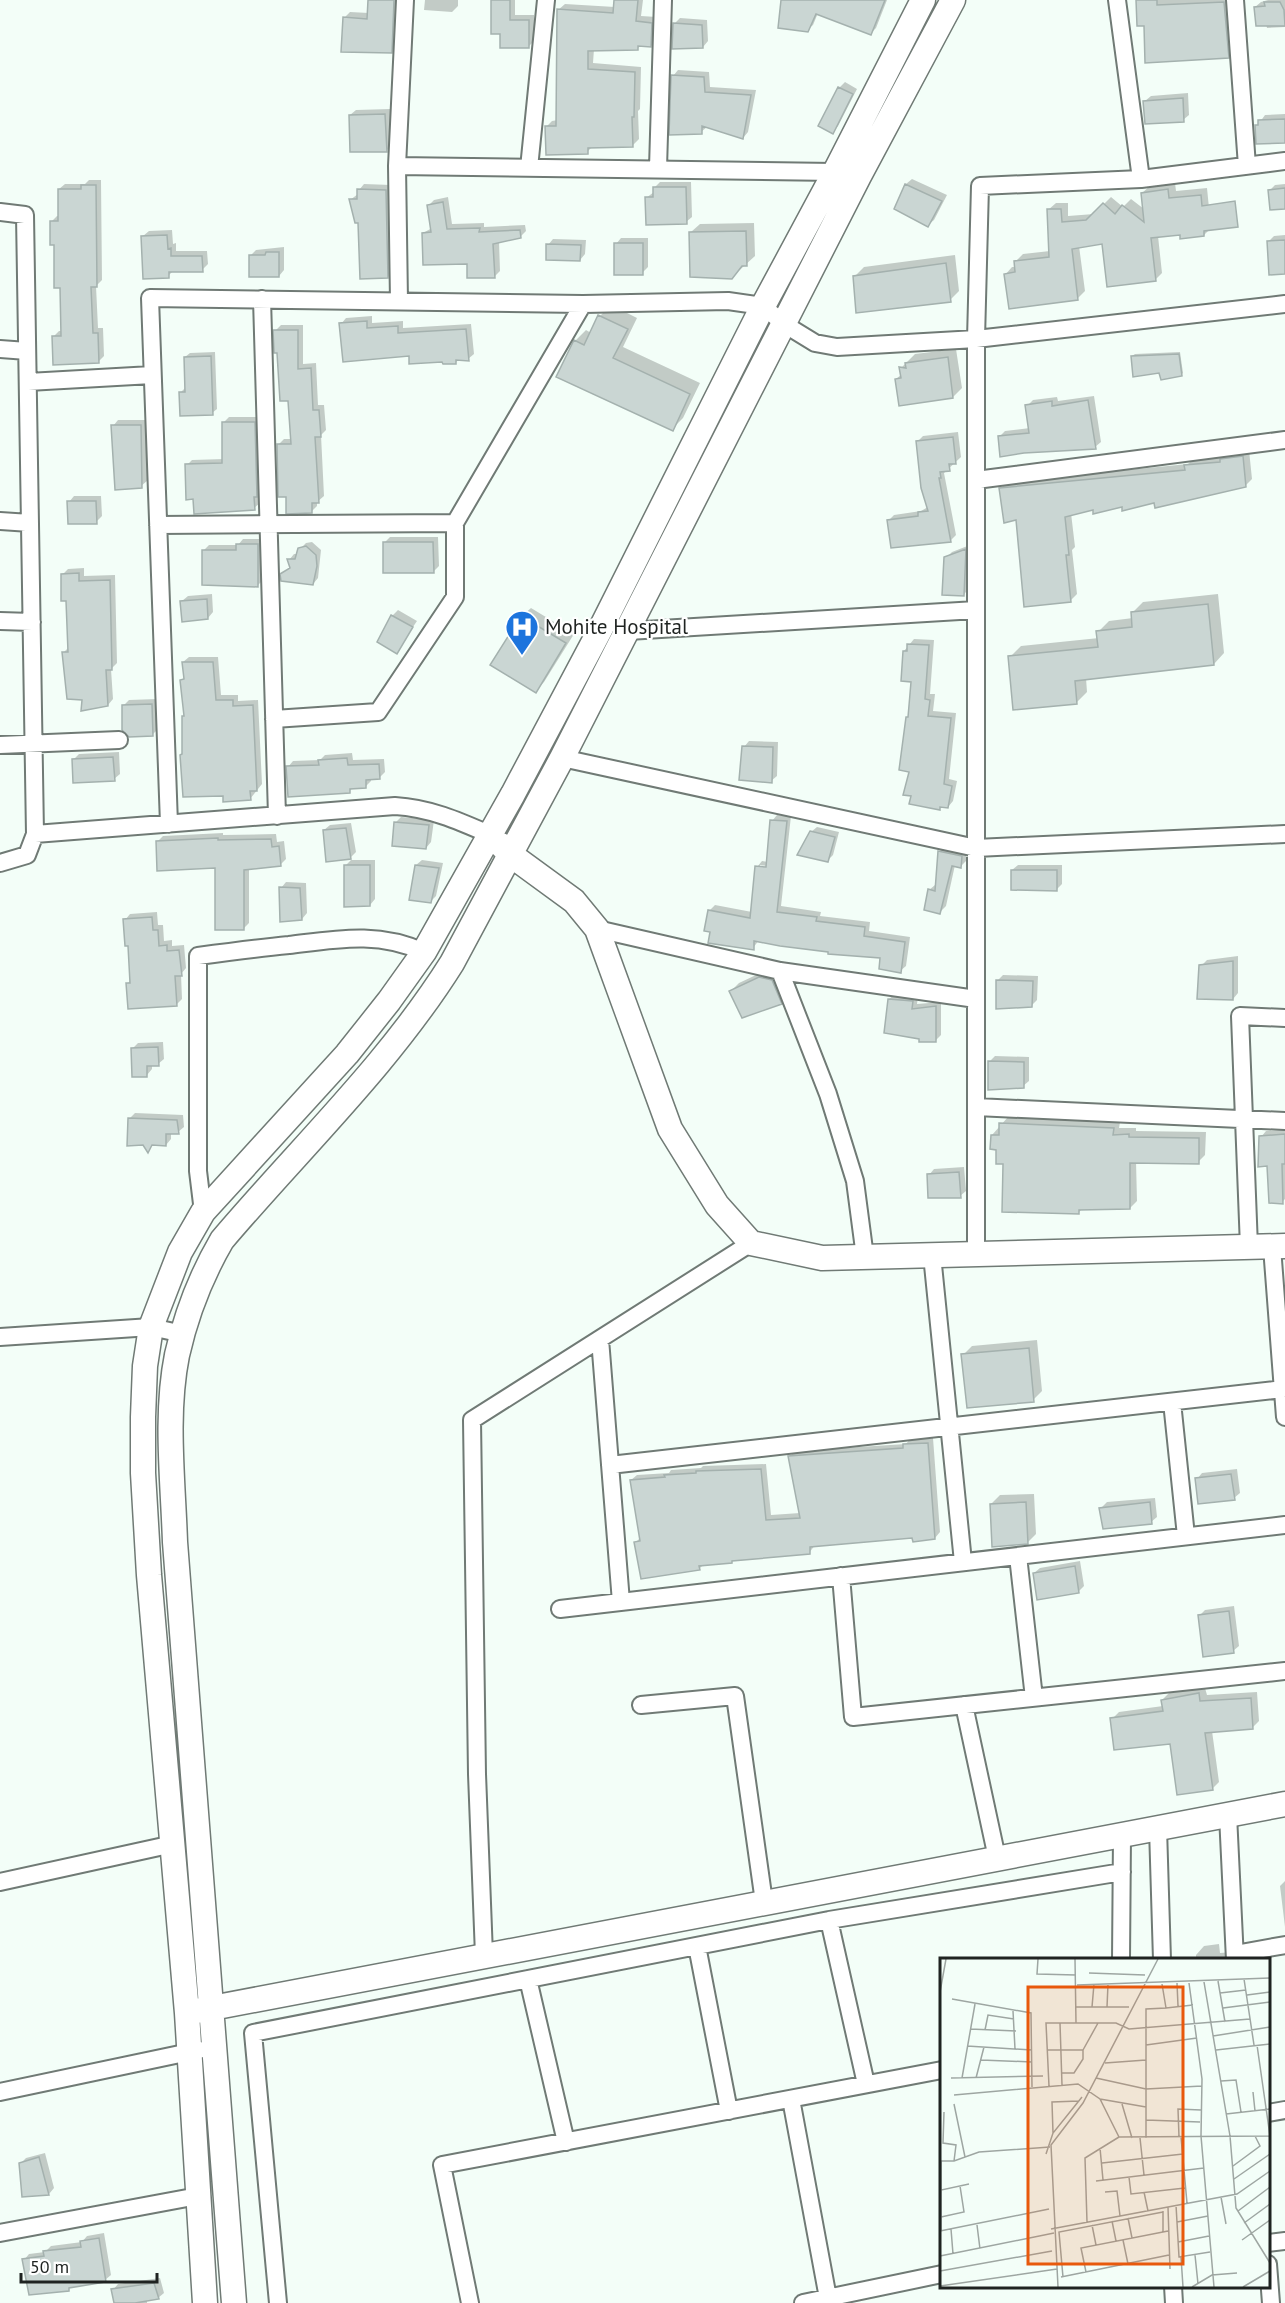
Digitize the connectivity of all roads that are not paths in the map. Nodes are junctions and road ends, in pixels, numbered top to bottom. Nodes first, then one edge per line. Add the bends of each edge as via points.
1 (405, 0) edge
2 (546, 0) edge
3 (663, 0) edge
4 (923, 0) edge
5 (952, 0) edge
6 (1117, 0) edge
7 (1235, 0) edge
8 (1285, 161) edge
9 (397, 166) junction
10 (1247, 166) junction
11 (529, 168) junction
12 (658, 168) junction
13 (836, 172) junction
14 (1141, 179) junction
15 (0, 212) edge
16 (262, 299) junction
17 (399, 301) junction
18 (583, 304) junction
19 (1285, 304) edge
20 (763, 306) junction
21 (784, 324) junction
22 (976, 339) junction
23 (0, 349) edge
24 (27, 351) junction
25 (152, 375) junction
26 (28, 382) junction
27 (1285, 440) edge
28 (976, 480) junction
29 (0, 521) edge
30 (30, 523) junction
31 (455, 523) junction
32 (268, 524) junction
33 (158, 525) junction
34 (976, 610) junction
35 (0, 621) edge
36 (32, 622) junction
37 (628, 631) junction
38 (274, 719) junction
39 (119, 741) dead end
40 (33, 744) junction
41 (0, 745) edge
42 (562, 758) junction
43 (277, 816) junction
44 (169, 824) junction
45 (35, 834) junction
46 (1285, 834) edge
47 (491, 835) junction
48 (976, 848) junction
49 (511, 855) junction
50 (0, 863) edge
51 (597, 929) junction
52 (424, 952) junction
53 (780, 971) junction
54 (976, 999) junction
55 (1285, 1018) edge
56 (976, 1107) junction
57 (1244, 1120) junction
58 (1285, 1121) edge
59 (203, 1212) junction
60 (751, 1243) junction
61 (1269, 1247) edge
62 (976, 1254) junction
63 (932, 1256) junction
64 (865, 1257) junction
65 (151, 1327) junction
66 (183, 1334) junction
67 (0, 1337) edge
68 (600, 1339) junction
69 (1283, 1389) junction
70 (1172, 1402) junction
71 (1285, 1417) edge
72 (949, 1427) junction
73 (610, 1465) junction
74 (1285, 1525) edge
75 (1186, 1536) junction
76 (1018, 1556) junction
77 (963, 1562) junction
78 (841, 1576) junction
79 (621, 1602) junction
80 (560, 1609) dead end
81 (1285, 1671) edge
82 (1034, 1698) junction
83 (641, 1705) dead end
84 (964, 1705) junction
85 (1285, 1804) edge
86 (1228, 1815) junction
87 (1158, 1828) junction
88 (1122, 1835) junction
89 (172, 1844) junction
90 (996, 1858) junction
91 (1122, 1872) junction
92 (0, 1882) edge
93 (765, 1902) junction
94 (829, 1920) junction
95 (1285, 1945) edge
96 (697, 1946) junction
97 (484, 1955) junction
98 (1235, 1957) edge
99 (1121, 1958) edge
100 (1162, 1958) edge
101 (528, 1979) junction
102 (199, 2011) junction
103 (213, 2048) junction
104 (190, 2051) junction
105 (940, 2070) edge
106 (866, 2084) junction
107 (0, 2092) edge
108 (791, 2099) junction
109 (729, 2110) junction
110 (1285, 2110) edge
111 (1270, 2113) edge
112 (566, 2142) junction
113 (198, 2196) junction
114 (0, 2233) edge
115 (1285, 2241) edge
116 (1270, 2243) edge
117 (940, 2274) edge
118 (1270, 2284) edge
119 (1173, 2288) edge
120 (828, 2298) junction
121 (205, 2303) edge
122 (234, 2303) edge
123 (278, 2303) edge
124 (470, 2303) edge
125 (803, 2303) edge
126 (1174, 2303) edge
127 (1271, 2303) edge

1 - 9 street
2 - 11 street
3 - 12 street
4 - 13 main road
5 - 21 main road
6 - 14 street
7 - 10 street
8 - 10 street
9 - 11 street
9 - 17 street
10 - 14 street
11 - 12 street
12 - 13 street
13 - 20 main road
14 - 22 street via 980,186
15 - 24 street via 25,215
16 - 17 street
16 - 25 street via 150,298
16 - 32 street
17 - 18 street
18 - 20 street via 728,301
18 - 31 street
19 - 22 street
20 - 21 street
20 - 47 main road via 605,620
21 - 22 street via 815,344 837,347
21 - 37 main road
22 - 28 street
23 - 24 street
24 - 26 street
25 - 26 street
25 - 33 street
26 - 30 street
27 - 28 street
28 - 34 street
29 - 30 street
30 - 36 street
31 - 32 street
31 - 38 street via 455,597 378,712
32 - 33 street
32 - 38 street
33 - 44 street
34 - 37 street
34 - 48 street
35 - 36 street
36 - 40 street
37 - 42 main road
38 - 43 street
39 - 40 street
40 - 41 street
40 - 45 street
42 - 48 street
42 - 49 main road
43 - 44 street
43 - 47 street via 416,807
44 - 45 street
45 - 50 street via 27,855
46 - 48 street
47 - 49 main road
47 - 52 main road
48 - 54 street
49 - 51 main road via 574,901
49 - 66 main road via 434,993 390,1050 222,1240 209,1263
51 - 53 street
51 - 60 main road via 670,1129 717,1205
52 - 59 main road via 347,1054
52 - 59 street via 382,939 351,938 198,956 198,1171
53 - 54 street
53 - 64 street via 828,1094 855,1181
54 - 56 street
55 - 57 street via 1240,1016
56 - 57 street
56 - 62 street
57 - 58 street
57 - 61 street
59 - 65 main road via 180,1252
60 - 64 main road via 822,1258
60 - 68 street
61 - 62 main road
61 - 69 street
62 - 63 main road
63 - 64 main road
63 - 72 street
65 - 66 street
65 - 67 street
65 - 89 main road via 145,1376 143,1473
66 - 102 main road via 173,1400 175,1542
68 - 73 street
68 - 97 street via 472,1420
69 - 70 street
69 - 71 street
70 - 72 street
70 - 75 street
72 - 73 street
72 - 77 street
73 - 79 street
74 - 75 street
75 - 76 street
76 - 77 street
76 - 82 street
77 - 78 street
78 - 79 street
78 - 84 street via 853,1717
79 - 80 street
81 - 82 street
82 - 84 street
83 - 93 street via 735,1696
84 - 90 street
85 - 86 main road
86 - 87 main road
86 - 98 street
87 - 88 main road
87 - 100 street
88 - 90 main road
88 - 91 street
89 - 92 street
89 - 102 main road
90 - 93 main road
91 - 94 street
91 - 99 street
93 - 97 main road
94 - 96 street
94 - 106 street
95 - 98 street
96 - 101 street
96 - 109 street
97 - 102 main road
101 - 112 street
101 - 123 street via 253,2034
102 - 103 main road
102 - 104 main road
103 - 104 street
103 - 122 main road
104 - 107 street
104 - 113 main road
105 - 106 street
106 - 108 street
108 - 109 street
108 - 120 street
109 - 112 street
110 - 111 street
112 - 124 street via 442,2165
113 - 114 street
113 - 121 main road
115 - 116 street
117 - 120 street
118 - 127 street
119 - 126 street
120 - 125 street

